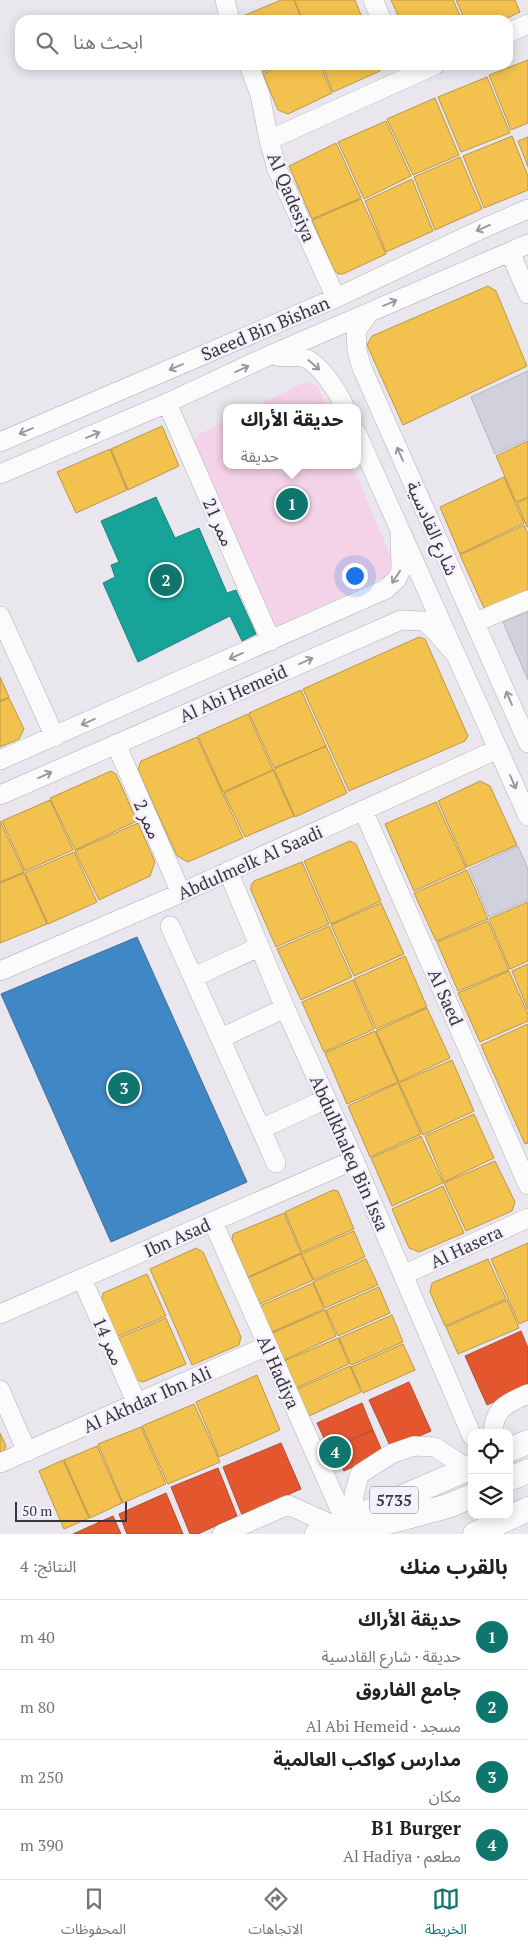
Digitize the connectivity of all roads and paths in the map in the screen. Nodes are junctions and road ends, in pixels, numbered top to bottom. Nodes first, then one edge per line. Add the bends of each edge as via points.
1 (225, 0) edge
2 (373, 0) edge
3 (229, 15) edge
4 (380, 15) edge
5 (528, 24) edge
6 (513, 31) edge
7 (251, 70) edge
8 (404, 71) edge
9 (268, 140) junction
10 (528, 209) edge
11 (528, 244) edge
12 (510, 252) junction
13 (528, 294) edge
14 (336, 298) junction
15 (369, 312) junction
16 (268, 356) junction
17 (167, 404) junction
18 (343, 404) edge
19 (0, 442) edge
20 (361, 443) edge
21 (0, 474) edge
22 (400, 530) junction
23 (528, 600) edge
24 (0, 616) edge
25 (476, 622) junction
26 (271, 641) junction
27 (456, 656) junction
28 (55, 737) junction
29 (528, 743) edge
30 (116, 744) junction
31 (498, 749) junction
32 (0, 760) edge
33 (0, 795) edge
34 (363, 810) junction
35 (528, 816) edge
36 (228, 871) junction
37 (181, 893) junction
38 (170, 926) dead end
39 (260, 947) junction
40 (0, 972) edge
41 (194, 977) junction
42 (286, 1008) junction
43 (221, 1038) junction
44 (326, 1099) junction
45 (261, 1129) junction
46 (354, 1160) junction
47 (276, 1162) dead end
48 (528, 1185) edge
49 (528, 1218) edge
50 (213, 1222) junction
51 (404, 1275) junction
52 (82, 1279) junction
53 (0, 1314) edge
54 (267, 1346) junction
55 (0, 1390) edge
56 (528, 1394) edge
57 (136, 1404) junction
58 (469, 1429) edge
59 (494, 1429) edge
60 (528, 1442) edge
61 (513, 1448) edge
62 (26, 1452) junction
63 (0, 1463) edge
64 (468, 1467) edge
65 (468, 1469) edge
66 (528, 1471) edge
67 (513, 1477) edge
68 (468, 1498) edge
69 (528, 1510) edge
70 (339, 1527) edge
71 (222, 1534) edge
72 (475, 1534) edge

1 - 3 street
2 - 4 street
5 - 6 street
7 - 9 street, Al Qadesiya via 260,94
8 - 9 street
9 - 14 street, Al Qadesiya via 277,169
10 -> 14 street, Saeed Bin Bishan
11 - 12 street, Saeed Bin Bishan
12 - 13 street
15 -> 12 street, Saeed Bin Bishan
14 -> 19 street, Saeed Bin Bishan
15 - 16 street, Saeed Bin Bishan
25 -> 15 street, شارع القادسية via 362,368 356,331
17 -> 16 street, Saeed Bin Bishan
16 -> 18 street via 308,360 326,376
21 -> 17 street, Saeed Bin Bishan
17 - 26 street, ممر 21
20 - 22 street, شارع القادسية
22 -> 26 street, Al Abi Hemeid via 400,570 386,589
22 - 27 street, شارع القادسية
23 - 25 street
24 - 28 street
29 -> 25 street, شارع القادسية
26 -> 28 street, Al Abi Hemeid
30 -> 27 street, Al Abi Hemeid via 401,620 424,621
27 - 31 street, شارع القادسية
28 - 32 street, Al Abi Hemeid
33 -> 30 street, Al Abi Hemeid
30 - 37 street, ممر 2
31 - 34 street, Abdulmelk Al Saadi
31 -> 35 street, شارع القادسية
34 - 36 street, Abdulmelk Al Saadi
34 - 48 street, Al Saed
36 - 37 street, Abdulmelk Al Saadi
36 - 39 street, Abdulkhaleq Bin Issa
37 - 40 street, Abdulmelk Al Saadi
38 - 41 street
39 - 41 street
39 - 42 street, Abdulkhaleq Bin Issa
41 - 43 street
42 - 43 street
42 - 44 street, Abdulkhaleq Bin Issa
43 - 45 street
44 - 45 street
44 - 46 street, Abdulkhaleq Bin Issa
45 - 47 street
46 - 50 street, Ibn Asad
46 - 51 street, Abdulkhaleq Bin Issa
49 - 51 street, Al Hasera
50 - 52 street, Ibn Asad
50 - 54 street, Al Hadiya
51 - 58 street, Abdulkhaleq Bin Issa
52 - 53 street, Ibn Asad
52 - 57 street, ممر 14
54 - 57 street, Al Akhdar Ibn Ali
54 - 70 street, Al Hadiya
55 - 62 street
56 - 59 street via 504,1404
57 - 62 street, Al Akhdar Ibn Ali
60 - 61 main road
62 - 63 street, Al Akhdar Ibn Ali
64 - 70 street via 435,1446 414,1446 391,1454 360,1474
65 - 70 main road, 5735
66 - 67 main road
68 - 70 main road via 448,1506
69 - 72 main road
70 - 71 street via 288,1505

